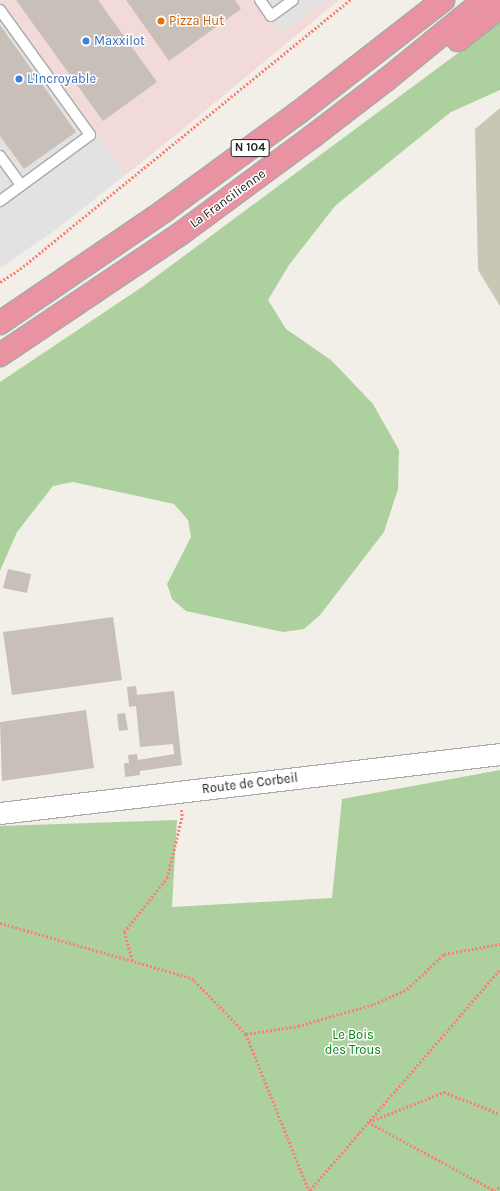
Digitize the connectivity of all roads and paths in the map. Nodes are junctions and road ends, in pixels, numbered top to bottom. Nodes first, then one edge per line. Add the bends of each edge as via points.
1 (260, 0) edge
2 (293, 0) edge
3 (350, 0) edge
4 (443, 0) edge
5 (484, 0) edge
6 (500, 7) edge
7 (0, 10) edge
8 (386, 80) junction
9 (0, 156) edge
10 (21, 185) junction
11 (0, 201) edge
12 (0, 282) edge
13 (0, 323) edge
14 (0, 355) edge
15 (500, 754) edge
16 (176, 792) junction
17 (0, 814) edge
18 (0, 923) edge
19 (500, 944) edge
20 (132, 960) junction
21 (500, 969) edge
22 (246, 1034) junction
23 (500, 1114) edge
24 (368, 1122) junction
25 (500, 1187) edge
26 (310, 1190) edge
27 (494, 1190) edge

1 - 2 lane via 271,16
3 - 12 path via 26,264
4 - 13 highway, N 104 via 298,113 176,202
5 - 8 highway, La Francilienne / N 104
6 - 8 highway via 430,63
7 - 10 lane via 90,135
8 - 14 highway, La Francilienne / N 104 via 180,234
9 - 10 lane
10 - 11 lane
15 - 16 street, Route de Corbeil
16 - 17 street, Route de Corbeil
16 - 20 path via 182,816 167,878 124,932
18 - 20 path
19 - 22 path via 444,954 407,988 374,1004 298,1026
20 - 22 path via 192,978
21 - 24 path
22 - 26 path
23 - 24 path via 444,1092
24 - 26 path
24 - 27 path
25 - 27 path

